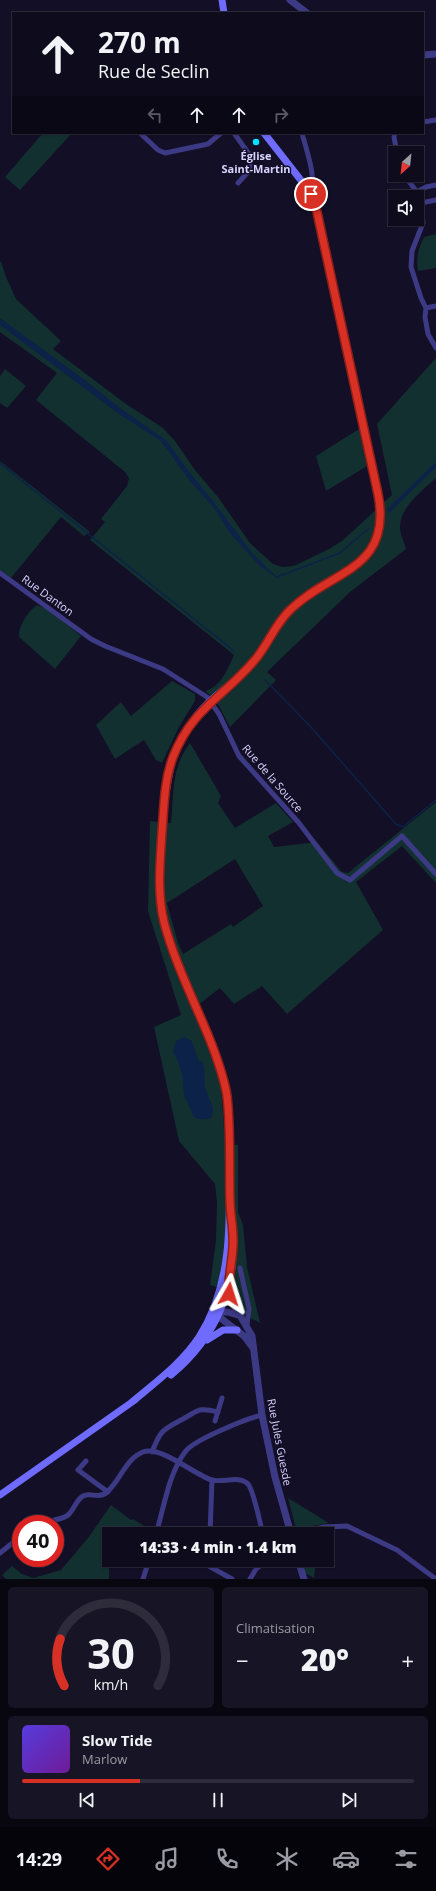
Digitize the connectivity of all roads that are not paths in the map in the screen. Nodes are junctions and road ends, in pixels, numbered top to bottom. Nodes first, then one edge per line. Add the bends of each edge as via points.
1 (222, 0) edge
2 (290, 0) edge
3 (224, 12) edge
4 (306, 12) edge
5 (436, 54) edge
6 (424, 55) edge
7 (436, 120) edge
8 (424, 122) edge
9 (141, 134) edge
10 (220, 134) edge
11 (235, 134) edge
12 (265, 134) edge
13 (302, 134) edge
14 (395, 134) edge
15 (396, 146) edge
16 (238, 182) dead end
17 (409, 182) edge
18 (436, 185) edge
19 (415, 190) edge
20 (421, 190) edge
21 (311, 194) junction
22 (436, 200) edge
23 (424, 202) edge
24 (422, 226) edge
25 (436, 306) edge
26 (426, 308) junction
27 (436, 348) edge
28 (0, 573) edge
29 (83, 634) joint
30 (211, 701) junction
31 (436, 874) edge
32 (230, 1203) junction
33 (240, 1268) dead end
34 (228, 1290) junction
35 (217, 1314) junction
36 (241, 1316) junction
37 (247, 1325) junction
38 (237, 1330) junction
39 (199, 1348) junction
40 (255, 1352) junction
41 (222, 1398) dead end
42 (132, 1402) junction
43 (218, 1412) junction
44 (262, 1415) junction
45 (215, 1421) dead end
46 (152, 1452) junction
47 (86, 1461) dead end
48 (179, 1462) junction
49 (212, 1480) junction
50 (108, 1492) junction
51 (0, 1495) edge
52 (64, 1517) edge
53 (158, 1527) edge
54 (210, 1527) edge
55 (261, 1527) edge
56 (289, 1527) edge
57 (324, 1527) edge
58 (12, 1543) edge
59 (0, 1552) edge
60 (147, 1567) edge
61 (211, 1567) edge
62 (258, 1567) edge
63 (300, 1567) edge
64 (428, 1576) edge
65 (143, 1579) edge
66 (232, 1579) edge
67 (250, 1579) edge
68 (304, 1579) edge
69 (436, 1579) edge

1 - 3 main road
2 - 4 street
5 - 6 street
7 - 8 street
9 - 10 street via 158,150 165,153 208,144
11 - 16 street via 251,157 249,171
12 - 21 main road
13 - 21 street via 312,172
14 - 15 street
17 - 19 street
18 - 20 street
21 - 30 main road via 318,216 378,494 380,514 376,538 364,558 350,570 292,608 254,661
22 - 23 street
24 - 26 street via 411,263
25 - 26 street
26 - 27 street via 428,334
28 - 29 street, Rue Danton
29 - 30 street, Rue de la Source via 163,670
30 - 31 street, Rue de la Source via 239,756 299,823 339,875 350,880 402,836
30 - 32 main road via 184,734 169,769 164,806 160,888 169,939 219,1066 226,1091
32 - 34 main road via 233,1247
32 - 35 main road via 225,1269
33 - 37 street, Rue Jules Guesde via 249,1309
34 - 35 main road
34 - 36 street, Rue Jules Guesde
35 - 36 street via 231,1313
35 - 38 street, Rue Jules Guesde
35 - 39 main road
35 - 42 main road via 189,1351
36 - 37 street, Rue Jules Guesde
37 - 38 street
37 - 40 street, Rue Jules Guesde
38 - 39 main road via 218,1332
38 - 40 street, Rue Jules Guesde via 247,1338
39 - 42 main road via 172,1375
40 - 44 street, Rue Jules Guesde
41 - 43 street
42 - 51 main road
43 - 45 street
43 - 46 street via 198,1409 170,1425 161,1433
44 - 48 street via 247,1419 194,1444
44 - 56 street, Rue Jules Guesde
46 - 48 street
46 - 50 street via 144,1452 135,1457
47 - 50 street via 78,1470
48 - 49 street
48 - 53 street
49 - 54 street
49 - 55 street via 240,1480 248,1484
50 - 52 street via 100,1496 82,1497
57 - 64 street via 344,1526 397,1550
58 - 59 street
60 - 65 street
61 - 66 street
62 - 67 street
63 - 68 street
64 - 69 street

